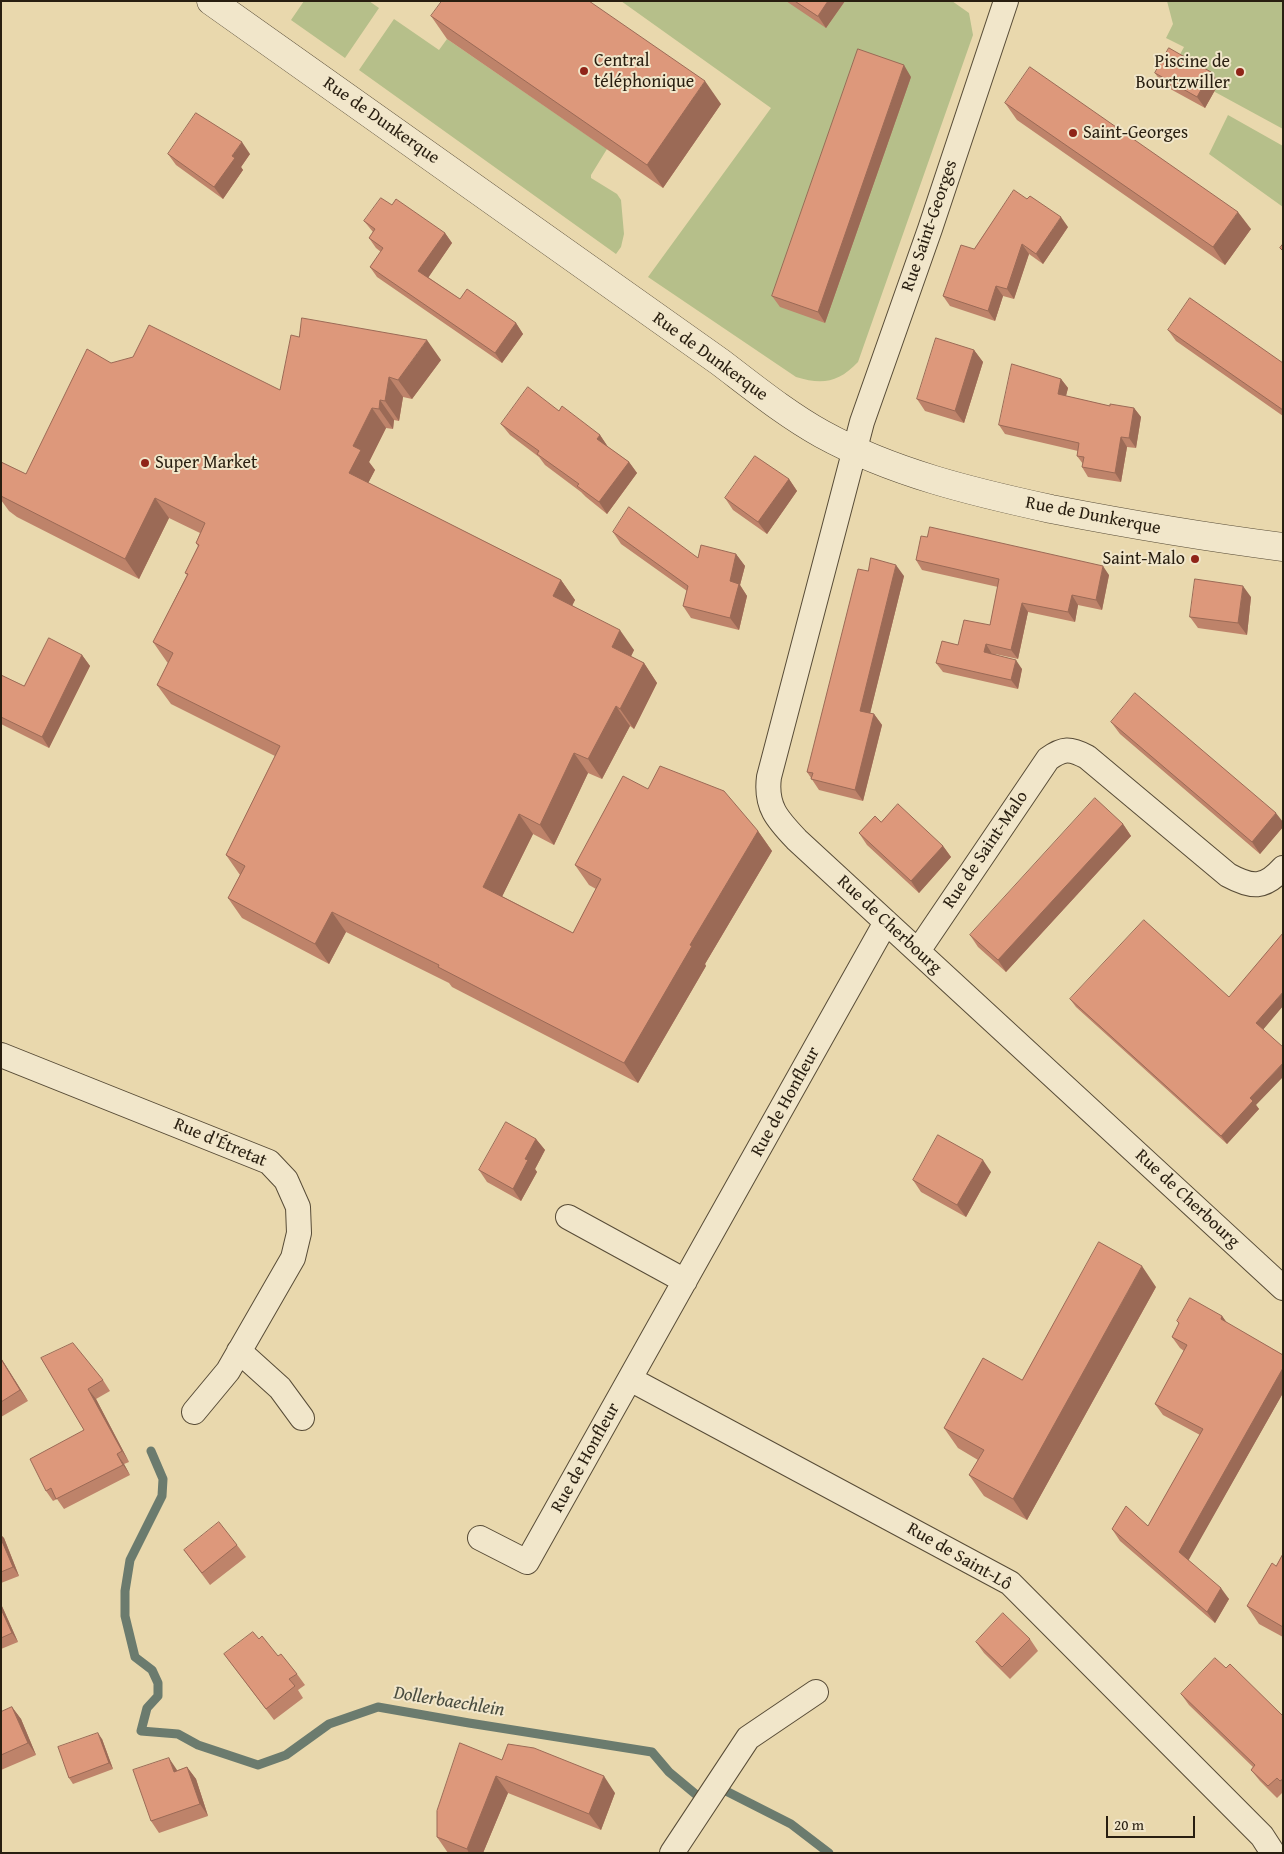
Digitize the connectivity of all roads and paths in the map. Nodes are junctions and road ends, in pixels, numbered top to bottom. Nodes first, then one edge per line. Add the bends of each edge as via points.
1 (211, 1) edge
2 (998, 5) edge
3 (855, 450) junction
4 (1283, 547) edge
5 (1283, 868) edge
6 (886, 922) junction
7 (918, 951) junction
8 (1, 1055) edge
9 (568, 1217) dead end
10 (685, 1281) junction
11 (1283, 1288) edge
12 (239, 1351) junction
13 (630, 1379) junction
14 (194, 1412) dead end
15 (302, 1418) dead end
16 (480, 1538) dead end
17 (816, 1692) dead end
18 (672, 1853) edge
19 (1274, 1853) edge

1 - 3 street, Rue de Dunkerque via 789,414
2 - 3 street, Rue Saint-Georges via 930,229
3 - 4 street, Rue de Dunkerque via 931,479 1021,502 1180,533
3 - 6 street, Rue de Cherbourg via 768,777 767,791 774,814 783,825
5 - 7 street, Rue de Saint-Malo via 1262,884 1240,882 1087,757 1076,751 1057,752 1048,759
6 - 7 street, Rue de Cherbourg
6 - 10 street, Rue de Honfleur
7 - 11 street, Rue de Cherbourg
8 - 12 street, Rue d'Étretat via 269,1162 286,1180 298,1207 299,1233 293,1258
9 - 10 street
10 - 13 street, Rue de Honfleur
12 - 14 street, Rue d'Étretat via 228,1371
12 - 15 street via 280,1388
13 - 16 street, Rue de Honfleur via 527,1562
13 - 19 street, Rue de Saint-Lô via 1010,1583 1262,1836
17 - 18 street via 748,1738

